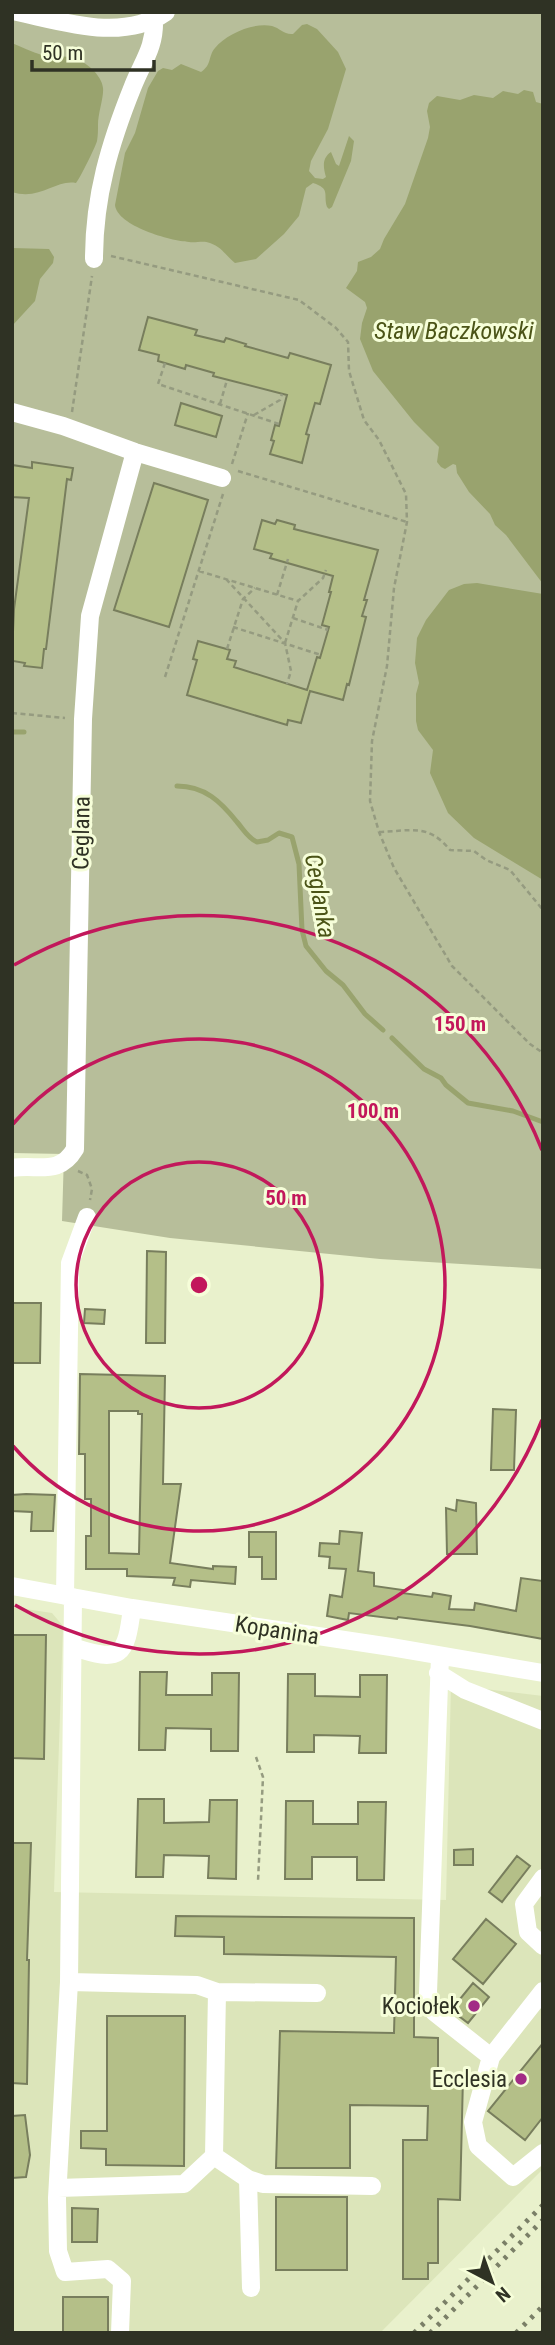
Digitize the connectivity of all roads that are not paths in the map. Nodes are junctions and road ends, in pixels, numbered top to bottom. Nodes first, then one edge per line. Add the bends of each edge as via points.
1 (17, 12) edge
2 (160, 16) edge
3 (94, 259) road end
4 (12, 412) edge
5 (135, 452) junction
6 (223, 485) road end
7 (12, 1168) edge
8 (88, 1217) road end
9 (12, 1586) edge
10 (69, 1597) junction
11 (132, 1608) junction
12 (73, 1647) junction
13 (439, 1665) junction
14 (543, 1673) edge
15 (543, 1721) edge
16 (543, 1878) edge
17 (543, 1946) edge
18 (69, 1982) junction
19 (543, 1991) edge
20 (217, 1992) junction
21 (317, 1993) dead end
22 (491, 2057) junction
23 (543, 2154) edge
24 (214, 2156) junction
25 (248, 2179) junction
26 (372, 2186) dead end
27 (58, 2188) junction
28 (251, 2288) dead end
29 (120, 2333) edge

1 - 2 street via 82,26 117,28 143,25
2 - 3 street via 103,174
4 - 5 street
5 - 6 street
5 - 7 street, Ceglana via 90,616 83,719 75,1149 68,1161 52,1168
8 - 10 street via 70,1263
9 - 10 street, Kopanina
10 - 11 street, Kopanina
10 - 12 street
11 - 12 street via 128,1641 119,1652 100,1655
11 - 13 street, Kopanina
12 - 18 street
13 - 14 street, Kopanina
13 - 15 street via 466,1690
13 - 22 street via 428,1993 433,2012
16 - 17 street via 524,1904 528,1932
18 - 20 street via 197,1985
18 - 27 street
19 - 22 street
20 - 21 street
20 - 24 street
22 - 23 street via 473,2122 478,2146 513,2177
24 - 25 street
24 - 27 street via 184,2185
25 - 26 street via 263,2184
25 - 28 street
27 - 29 street via 58,2251 65,2272 108,2269 122,2281

